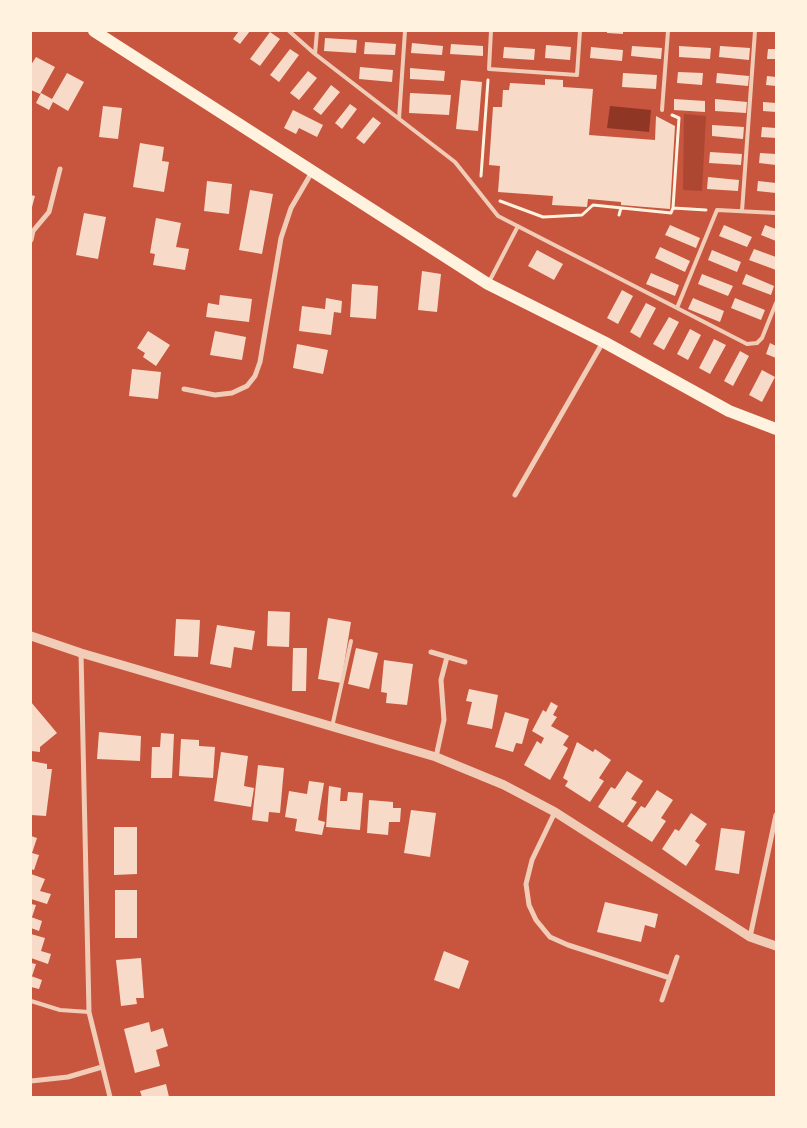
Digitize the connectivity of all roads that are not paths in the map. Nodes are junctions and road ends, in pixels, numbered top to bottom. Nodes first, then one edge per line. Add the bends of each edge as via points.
1 (94, 31) edge
2 (289, 31) edge
3 (317, 31) edge
4 (405, 31) edge
5 (491, 31) edge
6 (580, 31) edge
7 (668, 31) edge
8 (755, 31) edge
9 (315, 54) junction
10 (662, 110) road end
11 (399, 119) junction
12 (60, 169) dead end
13 (312, 172) junction
14 (742, 211) junction
15 (776, 213) edge
16 (518, 226) junction
17 (31, 240) edge
18 (488, 284) junction
19 (776, 303) edge
20 (678, 308) junction
21 (604, 342) junction
22 (184, 389) dead end
23 (776, 429) edge
24 (515, 495) dead end
25 (31, 636) edge
26 (351, 641) dead end
27 (431, 652) dead end
28 (81, 653) junction
29 (447, 657) junction
30 (465, 662) dead end
31 (332, 727) junction
32 (436, 757) junction
33 (555, 812) junction
34 (776, 815) edge
35 (750, 937) junction
36 (776, 946) edge
37 (677, 957) dead end
38 (670, 978) junction
39 (662, 1000) dead end
40 (31, 1001) edge
41 (89, 1012) junction
42 (102, 1067) junction
43 (31, 1081) edge
44 (110, 1097) edge

1 - 13 main road
2 - 9 lane
3 - 9 lane
4 - 11 lane
5 - 6 lane via 488,70 577,76
7 - 10 lane
8 - 14 lane
9 - 11 lane
11 - 16 lane via 455,162 498,216
12 - 17 street via 49,212 33,230
13 - 18 main road
13 - 22 street via 291,208 281,238 255,376 247,386 232,393 215,395
14 - 15 lane
14 - 20 lane via 717,210
16 - 18 lane
16 - 20 lane
18 - 21 main road
19 - 20 lane via 762,338 757,343 747,344
21 - 23 main road via 729,411
21 - 24 street
25 - 28 street
26 - 31 lane
27 - 29 street
28 - 31 street
28 - 41 street
29 - 30 street
29 - 32 street via 441,680 444,720
31 - 32 street
32 - 33 street
33 - 35 street
33 - 38 street via 532,860 526,884 529,905 536,920 550,937 568,945
34 - 35 street
35 - 36 street
37 - 38 street
38 - 39 street
40 - 41 lane via 60,1010
41 - 42 street
42 - 43 street via 68,1077
42 - 44 street

